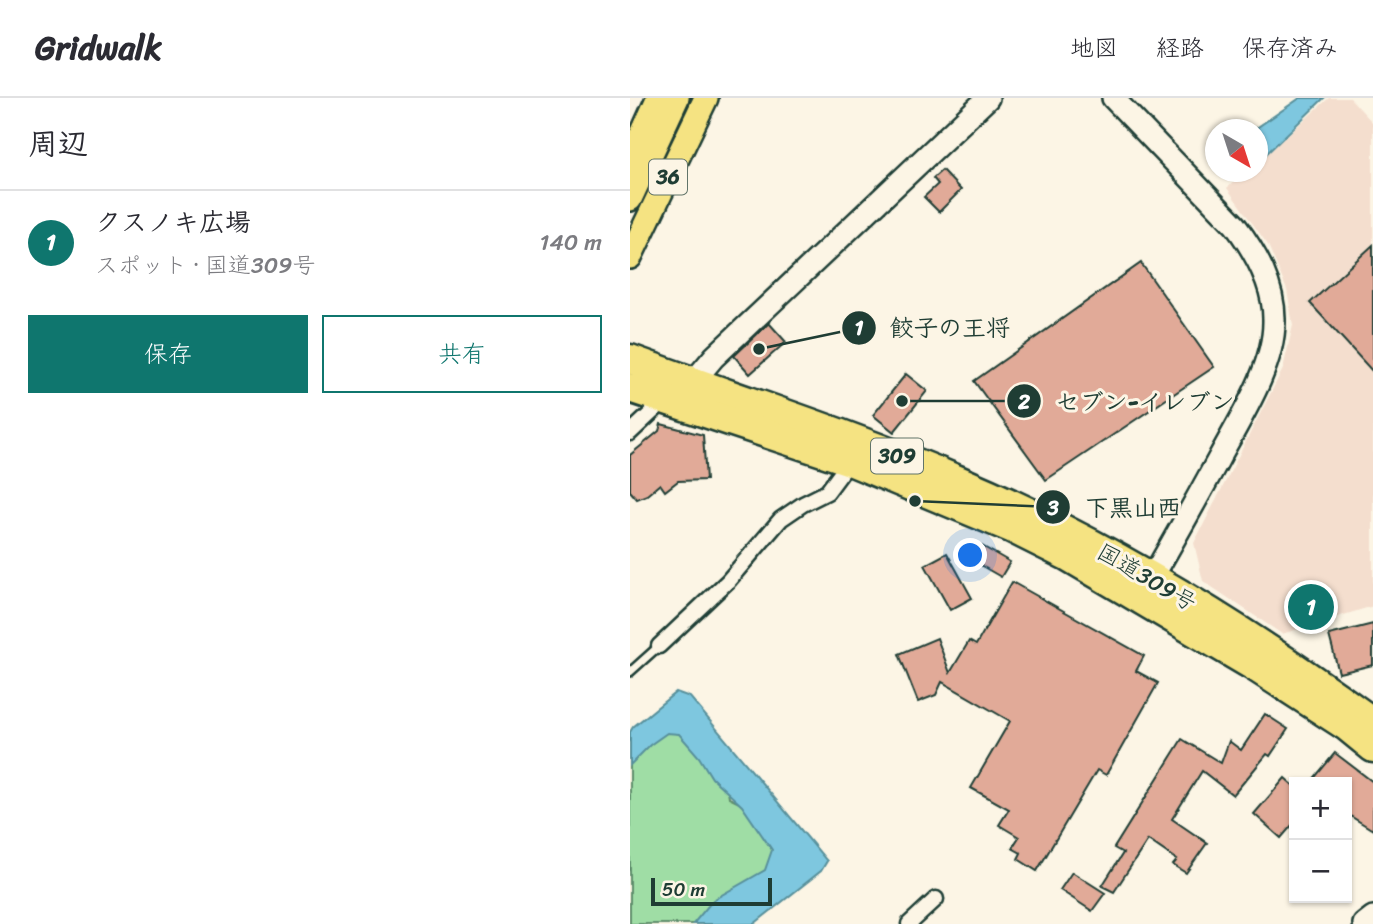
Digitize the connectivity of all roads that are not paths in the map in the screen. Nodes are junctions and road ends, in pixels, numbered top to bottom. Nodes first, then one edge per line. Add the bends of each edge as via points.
1 (661, 98) edge
2 (677, 98) edge
3 (706, 98) edge
4 (988, 98) edge
5 (1113, 98) edge
6 (630, 167) edge
7 (630, 199) edge
8 (630, 257) edge
9 (630, 359) edge
10 (693, 382) junction
11 (630, 388) edge
12 (664, 401) junction
13 (630, 433) edge
14 (850, 461) junction
15 (1146, 588) junction
16 (659, 646) joint
17 (630, 672) edge
18 (1373, 722) edge
19 (1373, 748) edge
20 (936, 899) dead end
21 (1373, 917) edge
22 (909, 924) edge
23 (1364, 924) edge

1 - 6 highway
2 - 7 main road, 36
3 - 8 main road, 36
4 - 10 main road via 793,289 714,356
5 - 15 main road via 1251,246 1269,285 1274,322 1266,365
9 - 10 highway, 国道309号 / 309
10 - 15 highway, 国道309号 / 309 via 826,426 958,480 1035,516
11 - 12 highway, 国道309号 / 309
12 - 13 street
12 - 14 highway, 国道309号 / 309
14 - 15 highway, 国道309号 / 309
14 - 16 street via 827,492 781,519 728,581
15 - 18 highway, 国道309号 / 309 via 1307,674
15 - 19 highway, 国道309号 / 309
16 - 17 lane
20 - 22 street
21 - 23 main road

